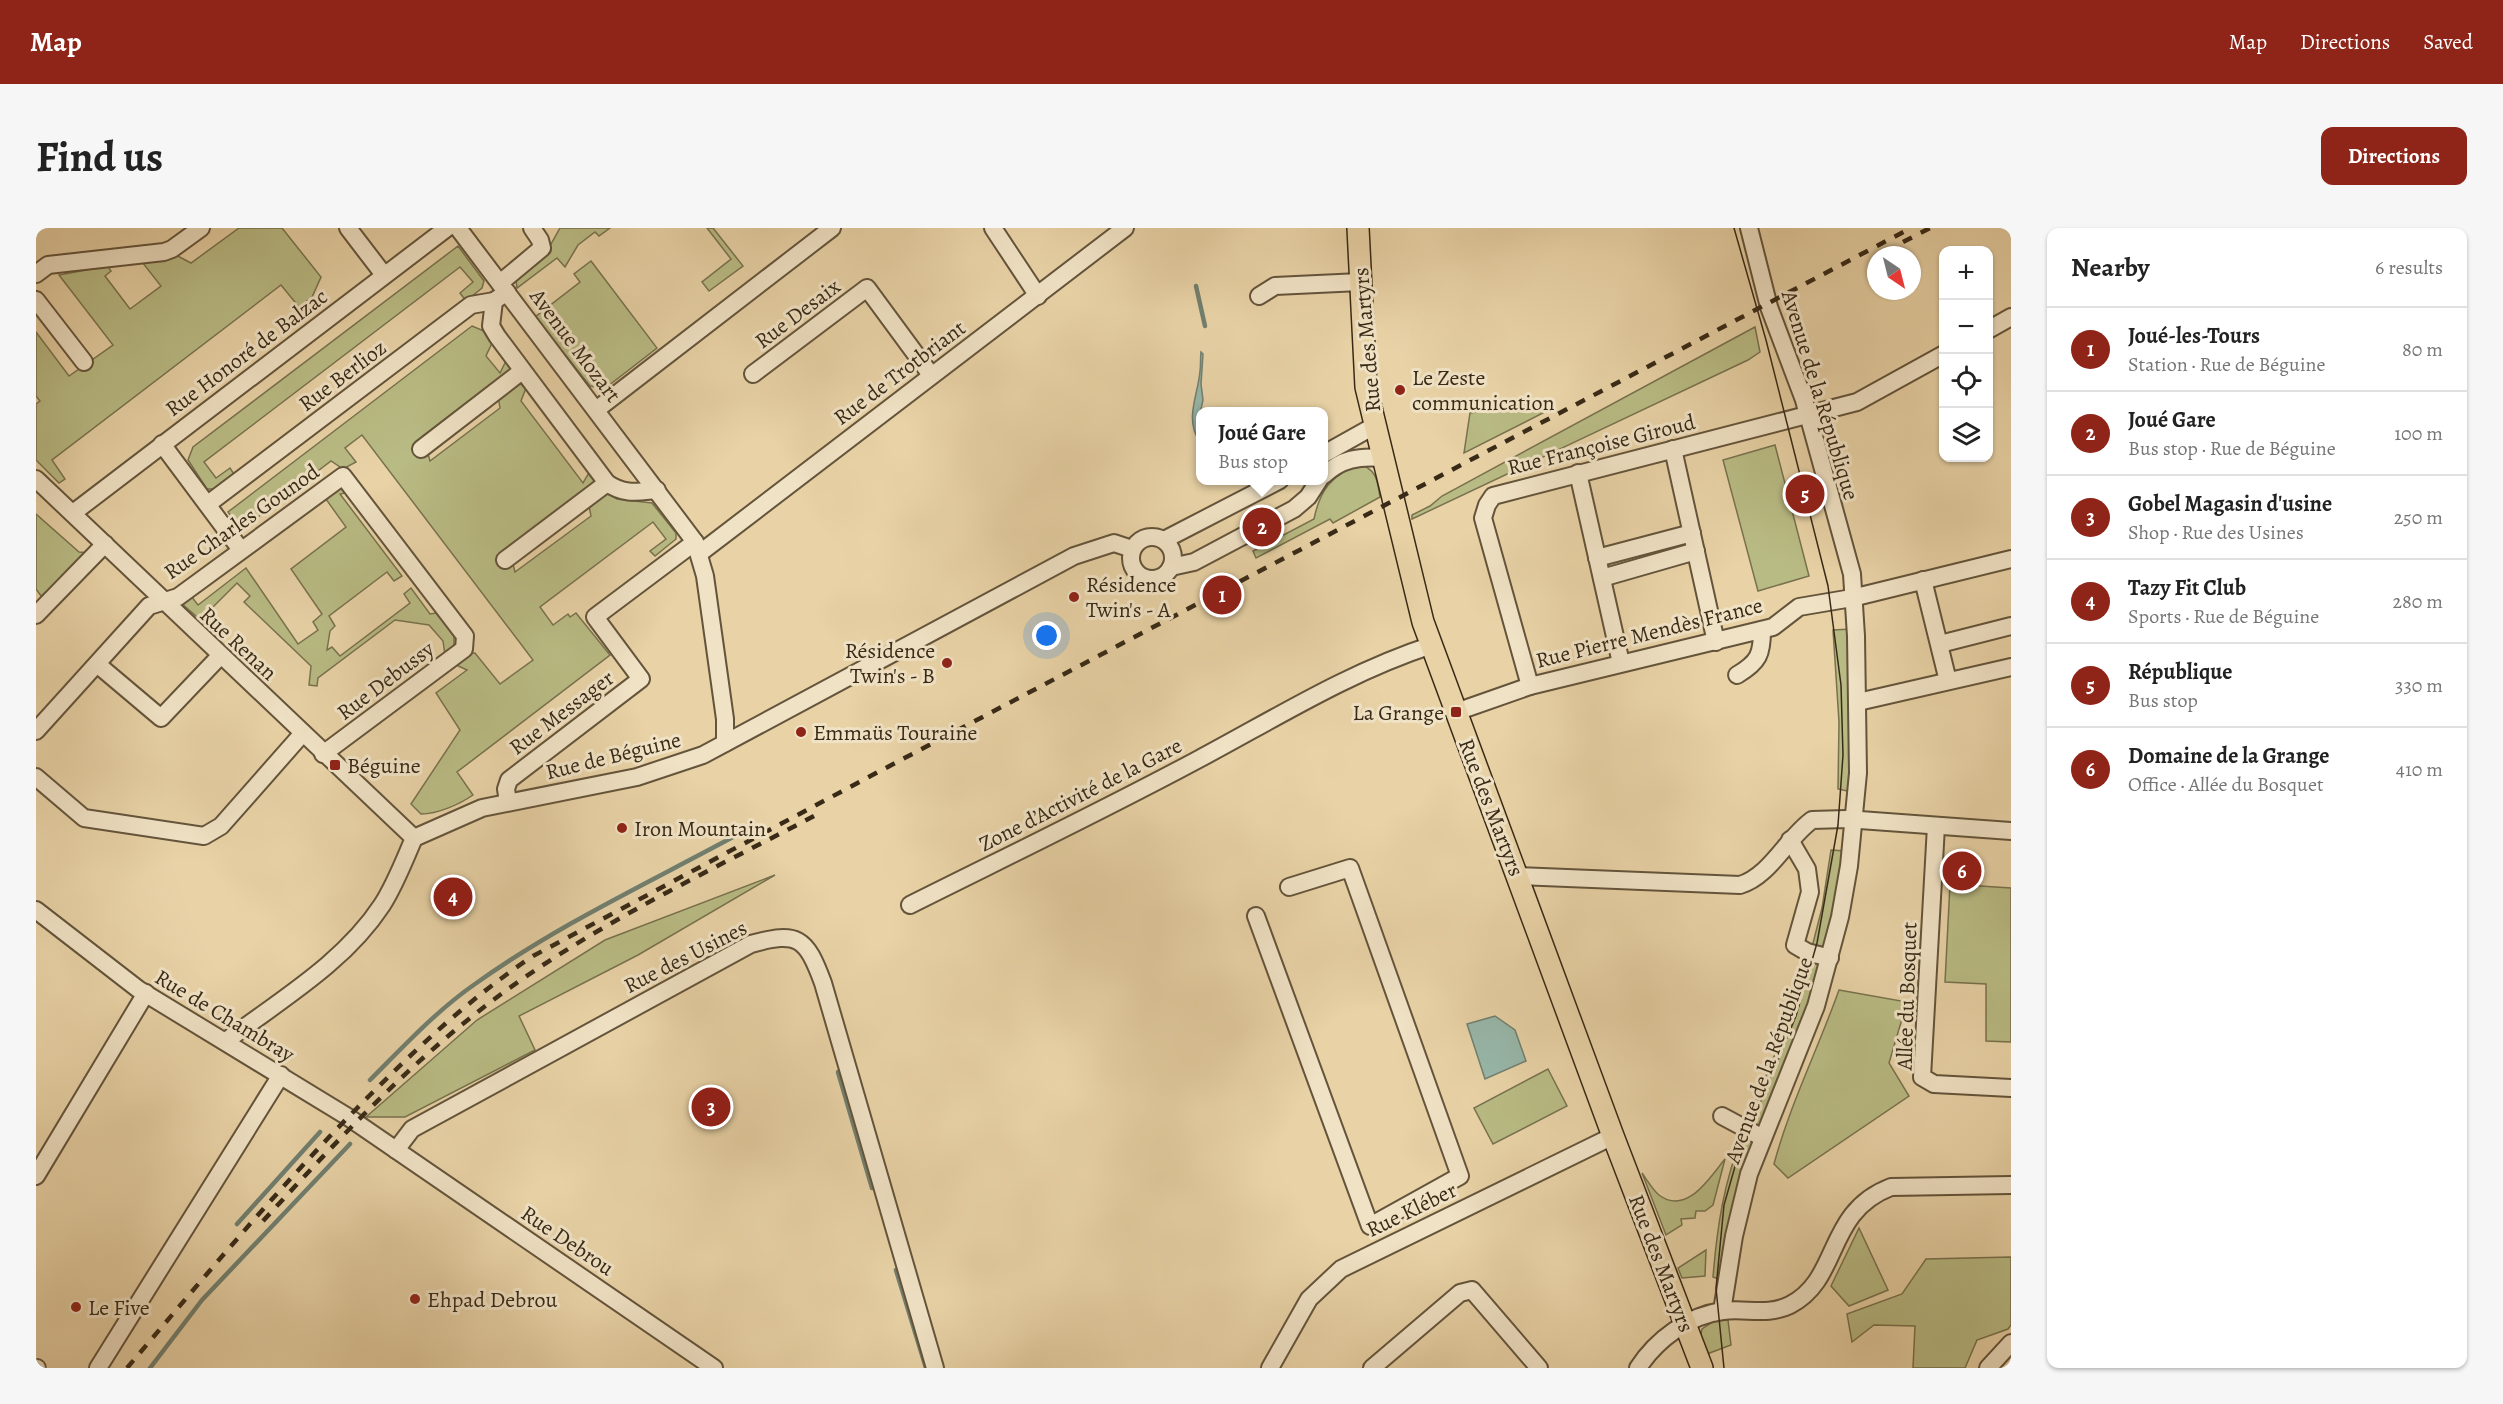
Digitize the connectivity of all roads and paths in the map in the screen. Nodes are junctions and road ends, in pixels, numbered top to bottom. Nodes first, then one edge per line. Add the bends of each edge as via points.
1 (201, 228) edge
2 (447, 228) edge
3 (458, 228) edge
4 (532, 228) edge
5 (832, 228) edge
6 (993, 228) edge
7 (1125, 228) edge
8 (1358, 228) edge
9 (1749, 228) edge
10 (353, 230) edge
11 (36, 274) edge
12 (384, 275) junction
13 (1360, 282) junction
14 (500, 292) junction
15 (1038, 296) junction
16 (1259, 296) dead end
17 (36, 300) edge
18 (2011, 317) edge
19 (1993, 328) edge
20 (1939, 357) edge
21 (84, 362) dead end
22 (522, 371) junction
23 (753, 374) dead end
24 (931, 375) junction
25 (596, 410) junction
26 (1808, 415) junction
27 (1374, 426) junction
28 (162, 444) junction
29 (422, 449) dead end
30 (1673, 449) junction
31 (1328, 451) edge
32 (1382, 458) junction
33 (1328, 473) edge
34 (1578, 473) junction
35 (36, 479) edge
36 (607, 483) junction
37 (1270, 485) edge
38 (1316, 485) edge
39 (657, 490) junction
40 (208, 504) junction
41 (73, 513) junction
42 (1692, 533) junction
43 (1164, 540) junction
44 (105, 544) junction
45 (697, 548) junction
46 (1132, 549) junction
47 (242, 550) junction
48 (1696, 551) junction
49 (1597, 558) junction
50 (2011, 559) edge
51 (505, 560) dead end
52 (1171, 567) junction
53 (1602, 578) junction
54 (1923, 580) junction
55 (1852, 598) junction
56 (162, 602) junction
57 (36, 615) edge
58 (2011, 626) edge
59 (1762, 630) junction
60 (465, 636) joint
61 (1716, 642) junction
62 (1940, 644) junction
63 (1432, 645) junction
64 (219, 656) junction
65 (1621, 663) junction
66 (97, 664) junction
67 (2011, 667) edge
68 (1737, 675) dead end
69 (1948, 681) junction
70 (1530, 686) junction
71 (1858, 702) junction
72 (1456, 712) junction
73 (36, 731) edge
74 (303, 734) junction
75 (725, 743) junction
76 (323, 754) junction
77 (36, 777) edge
78 (508, 802) junction
79 (1854, 820) junction
80 (1936, 826) junction
81 (2011, 831) edge
82 (414, 838) junction
83 (1790, 840) junction
84 (1518, 876) junction
85 (1289, 887) dead end
86 (910, 905) dead end
87 (36, 910) edge
88 (1256, 916) dead end
89 (1830, 958) junction
90 (146, 993) junction
91 (226, 1041) junction
92 (282, 1075) junction
93 (2011, 1089) edge
94 (1722, 1116) dead end
95 (1613, 1136) junction
96 (1763, 1138) junction
97 (396, 1150) junction
98 (36, 1176) edge
99 (2011, 1185) edge
100 (1722, 1311) junction
101 (1686, 1323) junction
102 (2011, 1343) edge
103 (98, 1368) edge
104 (714, 1368) edge
105 (935, 1368) edge
106 (1270, 1368) edge
107 (1372, 1368) edge
108 (1539, 1368) edge
109 (1638, 1368) edge
110 (1702, 1368) edge
111 (1988, 1368) edge

1 - 11 street via 164,252 48,265
2 - 12 street, Rue Honoré de Balzac
3 - 14 street, Avenue Mozart
4 - 14 street, Rue Berlioz via 542,248
5 - 25 street
6 - 15 street
7 - 15 street, Rue de Trotbriant
8 - 13 main road, Rue des Martyrs
9 - 26 street, Avenue de la République via 1768,307
10 - 12 street
12 - 28 street, Rue Honoré de Balzac
13 - 16 street via 1275,286
13 - 27 main road, Rue des Martyrs via 1366,387
14 - 22 street, Avenue Mozart via 491,326
14 - 25 street, Avenue Mozart
14 - 40 street, Rue Berlioz via 471,304
15 - 24 street, Rue de Trotbriant
17 - 21 street
18 - 19 street
20 - 26 street, Rue Françoise Giroud via 1857,402
22 - 29 street
22 - 36 street, Avenue Mozart
23 - 24 street, Rue Desaix via 867,288
24 - 45 street, Rue de Trotbriant
25 - 39 street, Avenue Mozart
26 - 30 street, Rue Françoise Giroud
26 - 55 street, Avenue de la République via 1852,574
27 - 31 street
27 - 32 main road, Rue des Martyrs
28 - 40 street
28 - 41 street, Rue Honoré de Balzac
30 - 34 street, Rue Françoise Giroud
30 - 42 street
32 - 33 street via 1345,460
32 - 63 main road, Rue des Martyrs
34 - 49 street
34 - 70 street, Rue Françoise Giroud via 1493,496 1484,518
35 - 41 street, Rue Renan
36 - 39 street via 619,491 633,493
36 - 51 street
37 - 43 street, Rue de Béguine
38 - 52 street via 1294,509 1194,562
39 - 45 street, Avenue Mozart
40 - 47 street
41 - 44 street, Rue Renan
42 - 48 street
42 - 49 street
43 - 46 street, Rue de Béguine via 1146,537
43 - 52 street via 1172,549
44 - 56 street, Rue Renan
44 - 57 street
45 - 75 street, Avenue Mozart via 722,697
45 - 78 street, Rue Messager via 595,617 642,679 509,780
46 - 52 street via 1131,564 1143,577 1161,577
46 - 75 street, Rue de Béguine via 1114,543 1074,556
47 - 56 street, Rue Charles Gounod via 178,597
47 - 60 street, Rue Charles Gounod via 344,476
48 - 53 street
48 - 61 street
49 - 53 street
50 - 54 street, Rue Pierre Mendès France
53 - 65 street
54 - 55 street, Rue Pierre Mendès France
54 - 62 street
55 - 59 street, Rue Pierre Mendès France via 1799,607 1773,627
55 - 71 street, Avenue de la République
56 - 64 street, Rue Renan
56 - 66 street, Rue Charles Gounod via 149,606
58 - 62 street
59 - 61 street, Rue Pierre Mendès France
59 - 68 street via 1762,651 1750,667
60 - 76 street, Rue Debussy via 464,650
61 - 65 street, Rue Pierre Mendès France
62 - 69 street
63 - 72 main road, Rue des Martyrs
63 - 86 street, Zone d’Activité de la Gare via 1378,664
64 - 66 street via 161,718
64 - 74 street, Rue Renan
65 - 70 street, Rue Pierre Mendès France
66 - 73 street, Rue Charles Gounod
67 - 69 street
69 - 71 street
70 - 72 street, Rue Pierre Mendès France
71 - 79 street, Avenue de la République
72 - 84 main road, Rue des Martyrs
74 - 76 street, Rue Renan
74 - 77 street via 221,826 204,836 84,818
75 - 78 street, Rue de Béguine via 666,770
76 - 82 street, Rue Renan
78 - 82 street, Rue de Béguine via 469,812
79 - 80 street
79 - 83 street via 1812,820
79 - 89 street, Avenue de la République via 1846,889
80 - 81 street
80 - 93 street, Allée du Bosquet via 1922,1077 1934,1084
82 - 91 street via 386,899 359,933 320,971
83 - 84 street via 1754,881 1740,885
83 - 89 street via 1808,869 1810,892 1795,945
84 - 95 main road, Rue des Martyrs
85 - 88 street via 1350,868 1460,1176 1370,1226
87 - 90 street, Rue de Chambray
89 - 96 street, Avenue de la République via 1808,1029
90 - 91 street, Rue de Chambray
90 - 98 street
91 - 92 street, Rue de Chambray
92 - 97 street, Rue de Chambray
92 - 103 street
94 - 96 street
95 - 101 main road, Rue des Martyrs
95 - 106 street, Rue Kléber via 1341,1269 1309,1299
96 - 100 street, Avenue de la République via 1741,1203
97 - 104 street, Rue Debrou
97 - 105 street, Rue des Usines via 412,1128 751,944 778,937 796,938 807,945 823,983
99 - 100 street via 1891,1187 1875,1193 1849,1216 1816,1280 1802,1297 1776,1310
100 - 101 street
101 - 109 street via 1655,1346
101 - 110 main road, Rue des Martyrs
102 - 111 street
107 - 108 street via 1460,1293 1472,1290

